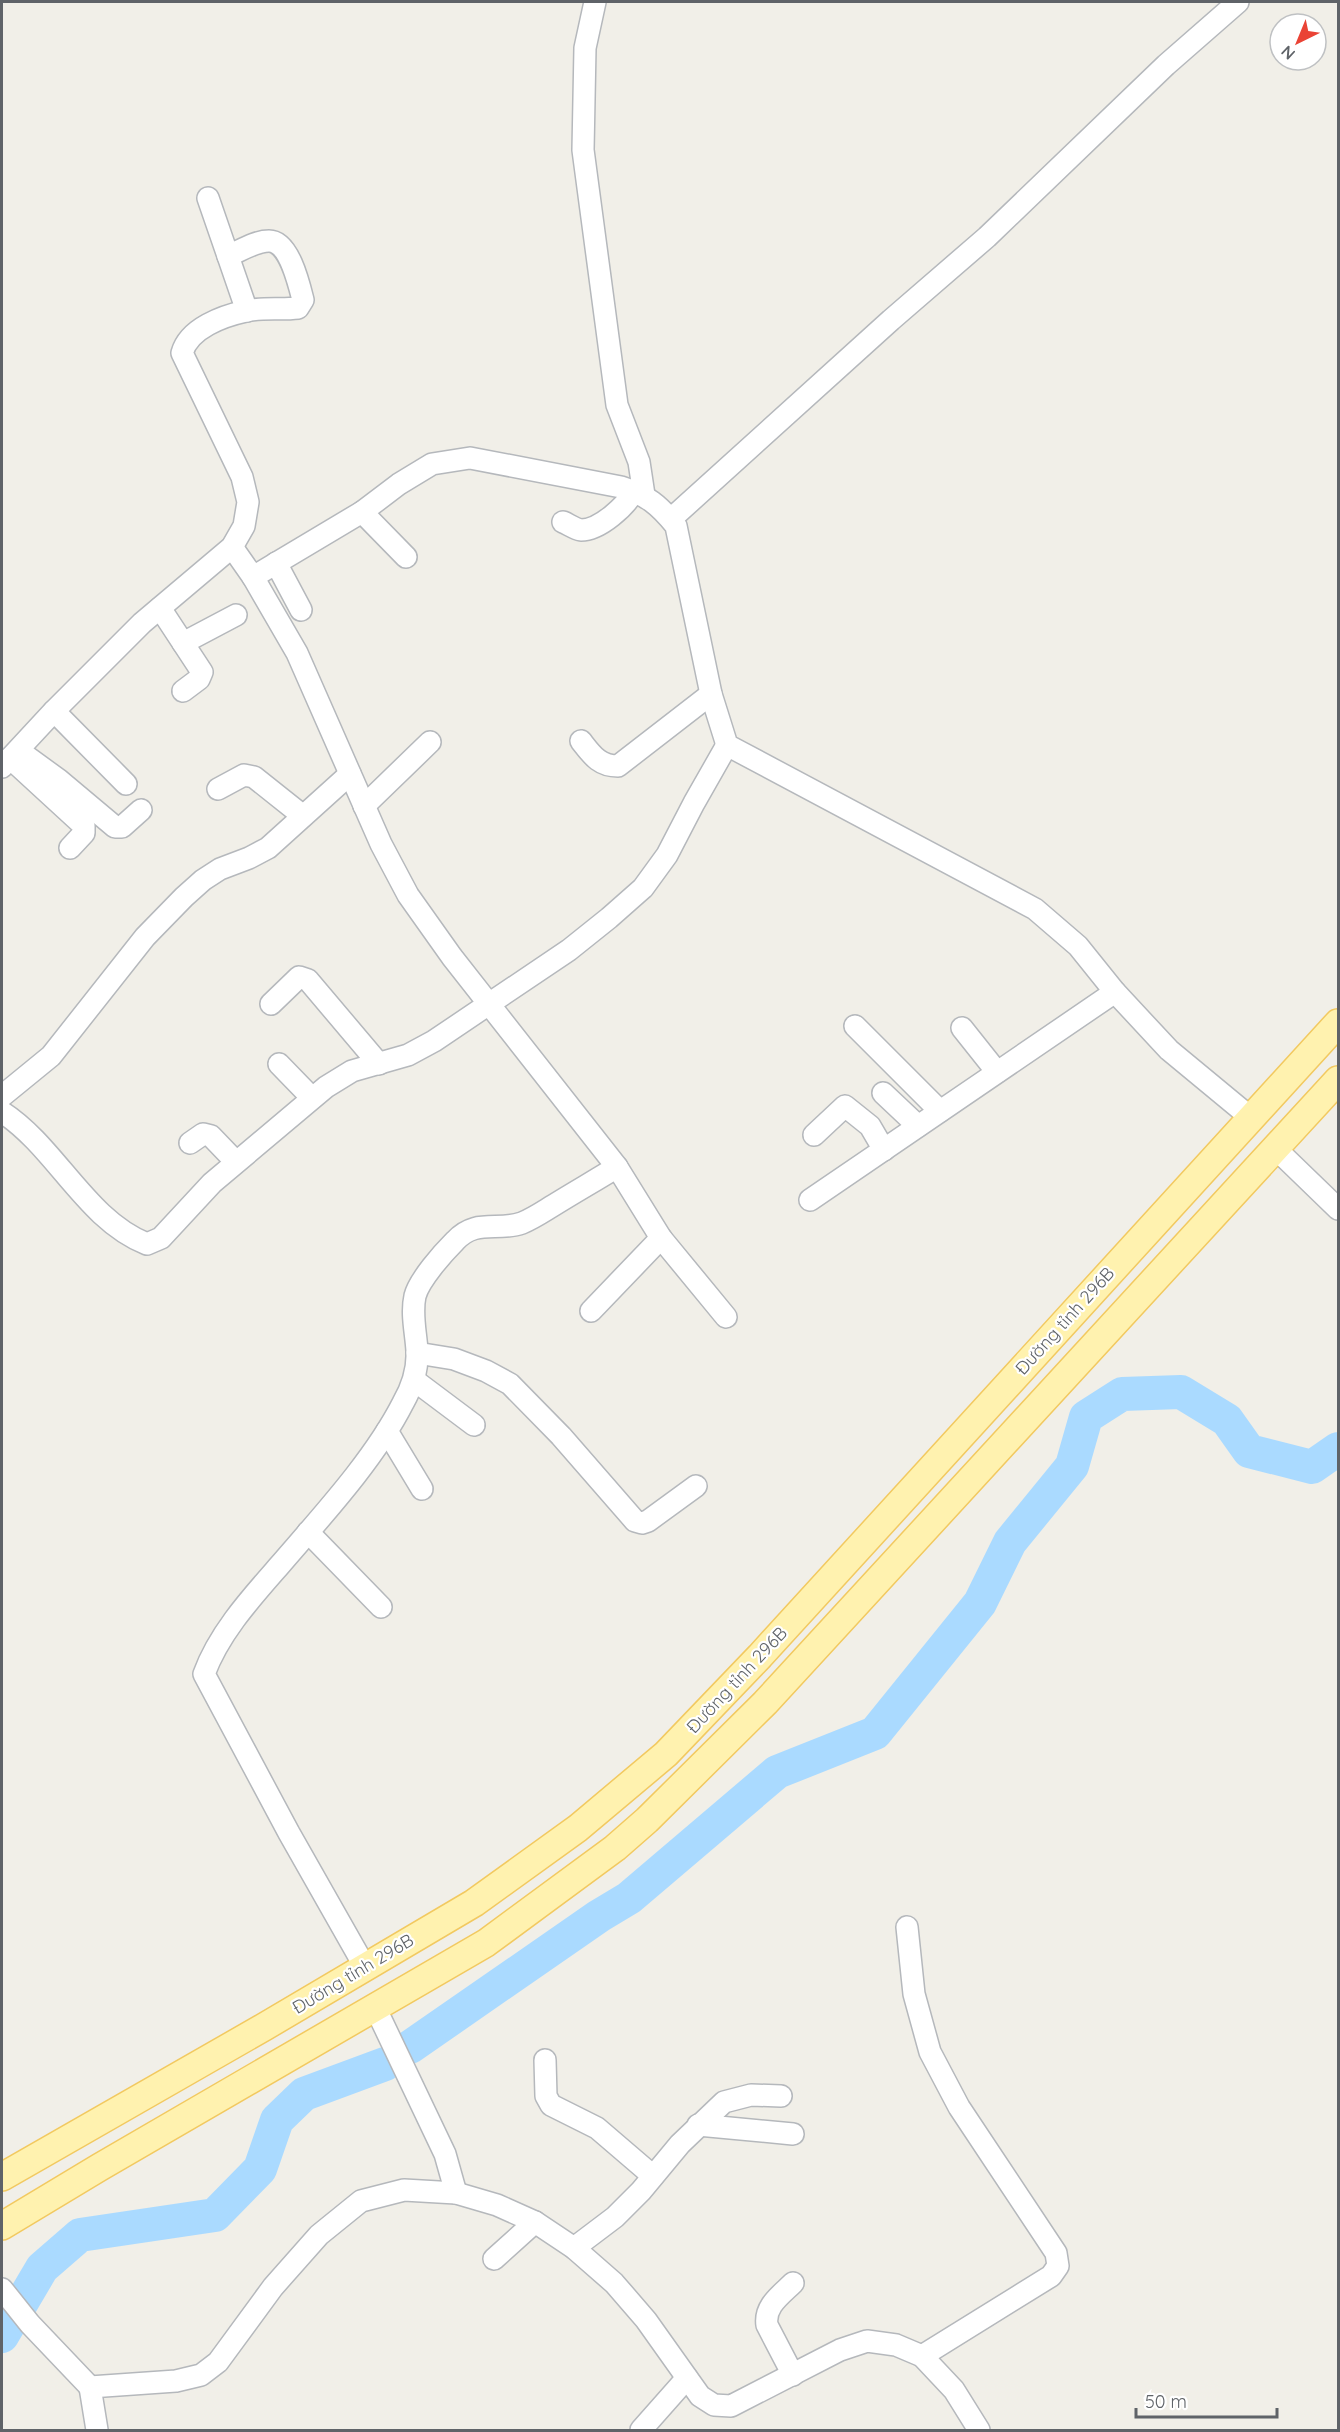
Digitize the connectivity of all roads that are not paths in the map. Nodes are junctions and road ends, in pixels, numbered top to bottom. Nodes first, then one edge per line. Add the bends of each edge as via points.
1 (595, 2) edge
2 (1238, 2) edge
3 (208, 198) dead end
4 (228, 256) junction
5 (247, 311) junction
6 (639, 493) junction
7 (362, 512) junction
8 (671, 519) junction
9 (563, 522) dead end
10 (232, 547) junction
11 (406, 557) dead end
12 (276, 563) junction
13 (254, 577) junction
14 (160, 608) junction
15 (301, 610) dead end
16 (236, 615) dead end
17 (183, 643) junction
18 (183, 691) dead end
19 (711, 693) junction
20 (54, 711) junction
21 (430, 741) dead end
22 (581, 741) dead end
23 (727, 745) junction
24 (15, 756) edge
25 (350, 774) junction
26 (126, 784) dead end
27 (218, 789) dead end
28 (364, 806) junction
29 (141, 810) dead end
30 (303, 816) junction
31 (70, 848) dead end
32 (1115, 992) junction
33 (272, 1004) dead end
34 (490, 1005) junction
35 (1338, 1023) edge
36 (855, 1026) dead end
37 (962, 1028) dead end
38 (279, 1064) dead end
39 (379, 1064) junction
40 (997, 1072) junction
41 (1338, 1080) edge
42 (883, 1093) dead end
43 (2, 1096) edge
44 (312, 1098) junction
45 (2, 1112) edge
46 (940, 1112) junction
47 (1250, 1117) junction
48 (918, 1126) junction
49 (814, 1135) dead end
50 (190, 1143) dead end
51 (1275, 1148) junction
52 (884, 1150) junction
53 (236, 1162) junction
54 (617, 1167) junction
55 (810, 1200) dead end
56 (1338, 1209) edge
57 (661, 1238) junction
58 (591, 1311) dead end
59 (726, 1317) dead end
60 (417, 1353) junction
61 (414, 1380) junction
62 (474, 1425) dead end
63 (387, 1431) junction
64 (696, 1486) dead end
65 (422, 1489) dead end
66 (308, 1532) junction
67 (381, 1607) dead end
68 (908, 1926) dead end
69 (365, 1967) junction
70 (375, 2007) junction
71 (545, 2060) dead end
72 (781, 2096) dead end
73 (698, 2125) junction
74 (793, 2134) dead end
75 (653, 2176) junction
76 (2, 2177) edge
77 (456, 2193) junction
78 (535, 2222) junction
79 (2, 2226) edge
80 (574, 2248) junction
81 (494, 2259) dead end
82 (793, 2283) dead end
83 (2, 2289) edge
84 (922, 2355) junction
85 (793, 2374) junction
86 (687, 2378) junction
87 (90, 2387) junction
88 (98, 2430) edge
89 (641, 2430) edge
90 (979, 2430) edge

1 - 6 street via 585,48 583,150 617,405 639,462
2 - 8 street via 1166,65 987,237
3 - 4 street
4 - 5 street
4 - 5 street via 260,242 276,243 286,252 300,286 303,300 298,308
5 - 10 street via 195,333 185,341 182,353 242,477 248,502 244,526
6 - 7 street via 621,486 470,458 432,464
6 - 8 street
6 - 9 street via 607,520 589,528 579,530
7 - 11 street
7 - 12 street
8 - 19 street via 676,526
10 - 13 street
10 - 14 street
12 - 13 street
12 - 15 street
13 - 25 street via 297,653
14 - 17 street
14 - 20 street
16 - 17 street
17 - 18 street via 202,672
19 - 22 street via 618,766 606,766 595,759
19 - 23 street
20 - 24 street
20 - 26 street
21 - 28 street
23 - 32 street via 1035,909 1078,946
23 - 34 street via 667,855 643,888 569,950
24 - 29 street via 59,780 115,827 122,827
24 - 31 street via 84,826 84,833
25 - 28 street
25 - 30 street
27 - 30 street via 244,775 254,777
28 - 34 street via 408,895
30 - 43 street via 268,848 202,880 145,937 51,1056
32 - 40 street
32 - 47 street via 1169,1050
33 - 39 street via 299,977 308,980
34 - 39 street via 408,1055
34 - 54 street
35 - 47 main road, Đường tỉnh 296B
36 - 46 street
37 - 40 street
38 - 44 street
39 - 44 street via 352,1071
40 - 46 street
41 - 51 main road, Đường tỉnh 296B
42 - 48 street
44 - 53 street
45 - 53 street via 50,1154 96,1209 134,1239 147,1244 161,1238
46 - 48 street
47 - 69 main road, Đường tỉnh 296B via 760,1656 666,1754 578,1828 474,1903
48 - 52 street
49 - 52 street via 845,1106 850,1107 870,1126
50 - 53 street via 203,1134 211,1136
51 - 56 street
51 - 70 main road, Đường tỉnh 296B via 765,1703 647,1820 514,1924
52 - 55 street
54 - 57 street
54 - 60 street via 521,1223 467,1230 455,1240 415,1296
57 - 58 street
57 - 59 street
60 - 61 street
60 - 64 street via 454,1359 510,1384 635,1521 648,1521
61 - 62 street
61 - 63 street
63 - 65 street
63 - 66 street
66 - 67 street
66 - 69 street via 236,1617 204,1674
68 - 84 street via 914,1994 930,2052 958,2107 1056,2253 1058,2266 1051,2277
69 - 76 main road, Đường tỉnh 296B
70 - 77 street via 445,2154
70 - 79 main road, Đường tỉnh 296B
71 - 75 street via 550,2105 597,2128
72 - 73 street via 751,2095 724,2102
73 - 74 street
73 - 75 street
75 - 80 street via 615,2217
77 - 78 street
77 - 87 street via 404,2190 361,2201 319,2235 273,2287 218,2362 201,2375 176,2381
78 - 80 street
78 - 81 street
80 - 86 street via 614,2283
82 - 85 street via 770,2306 766,2316
83 - 87 street
84 - 85 street via 896,2345 867,2341
84 - 90 street via 954,2390
85 - 86 street via 730,2406 714,2405 700,2396
86 - 89 street
87 - 88 street

